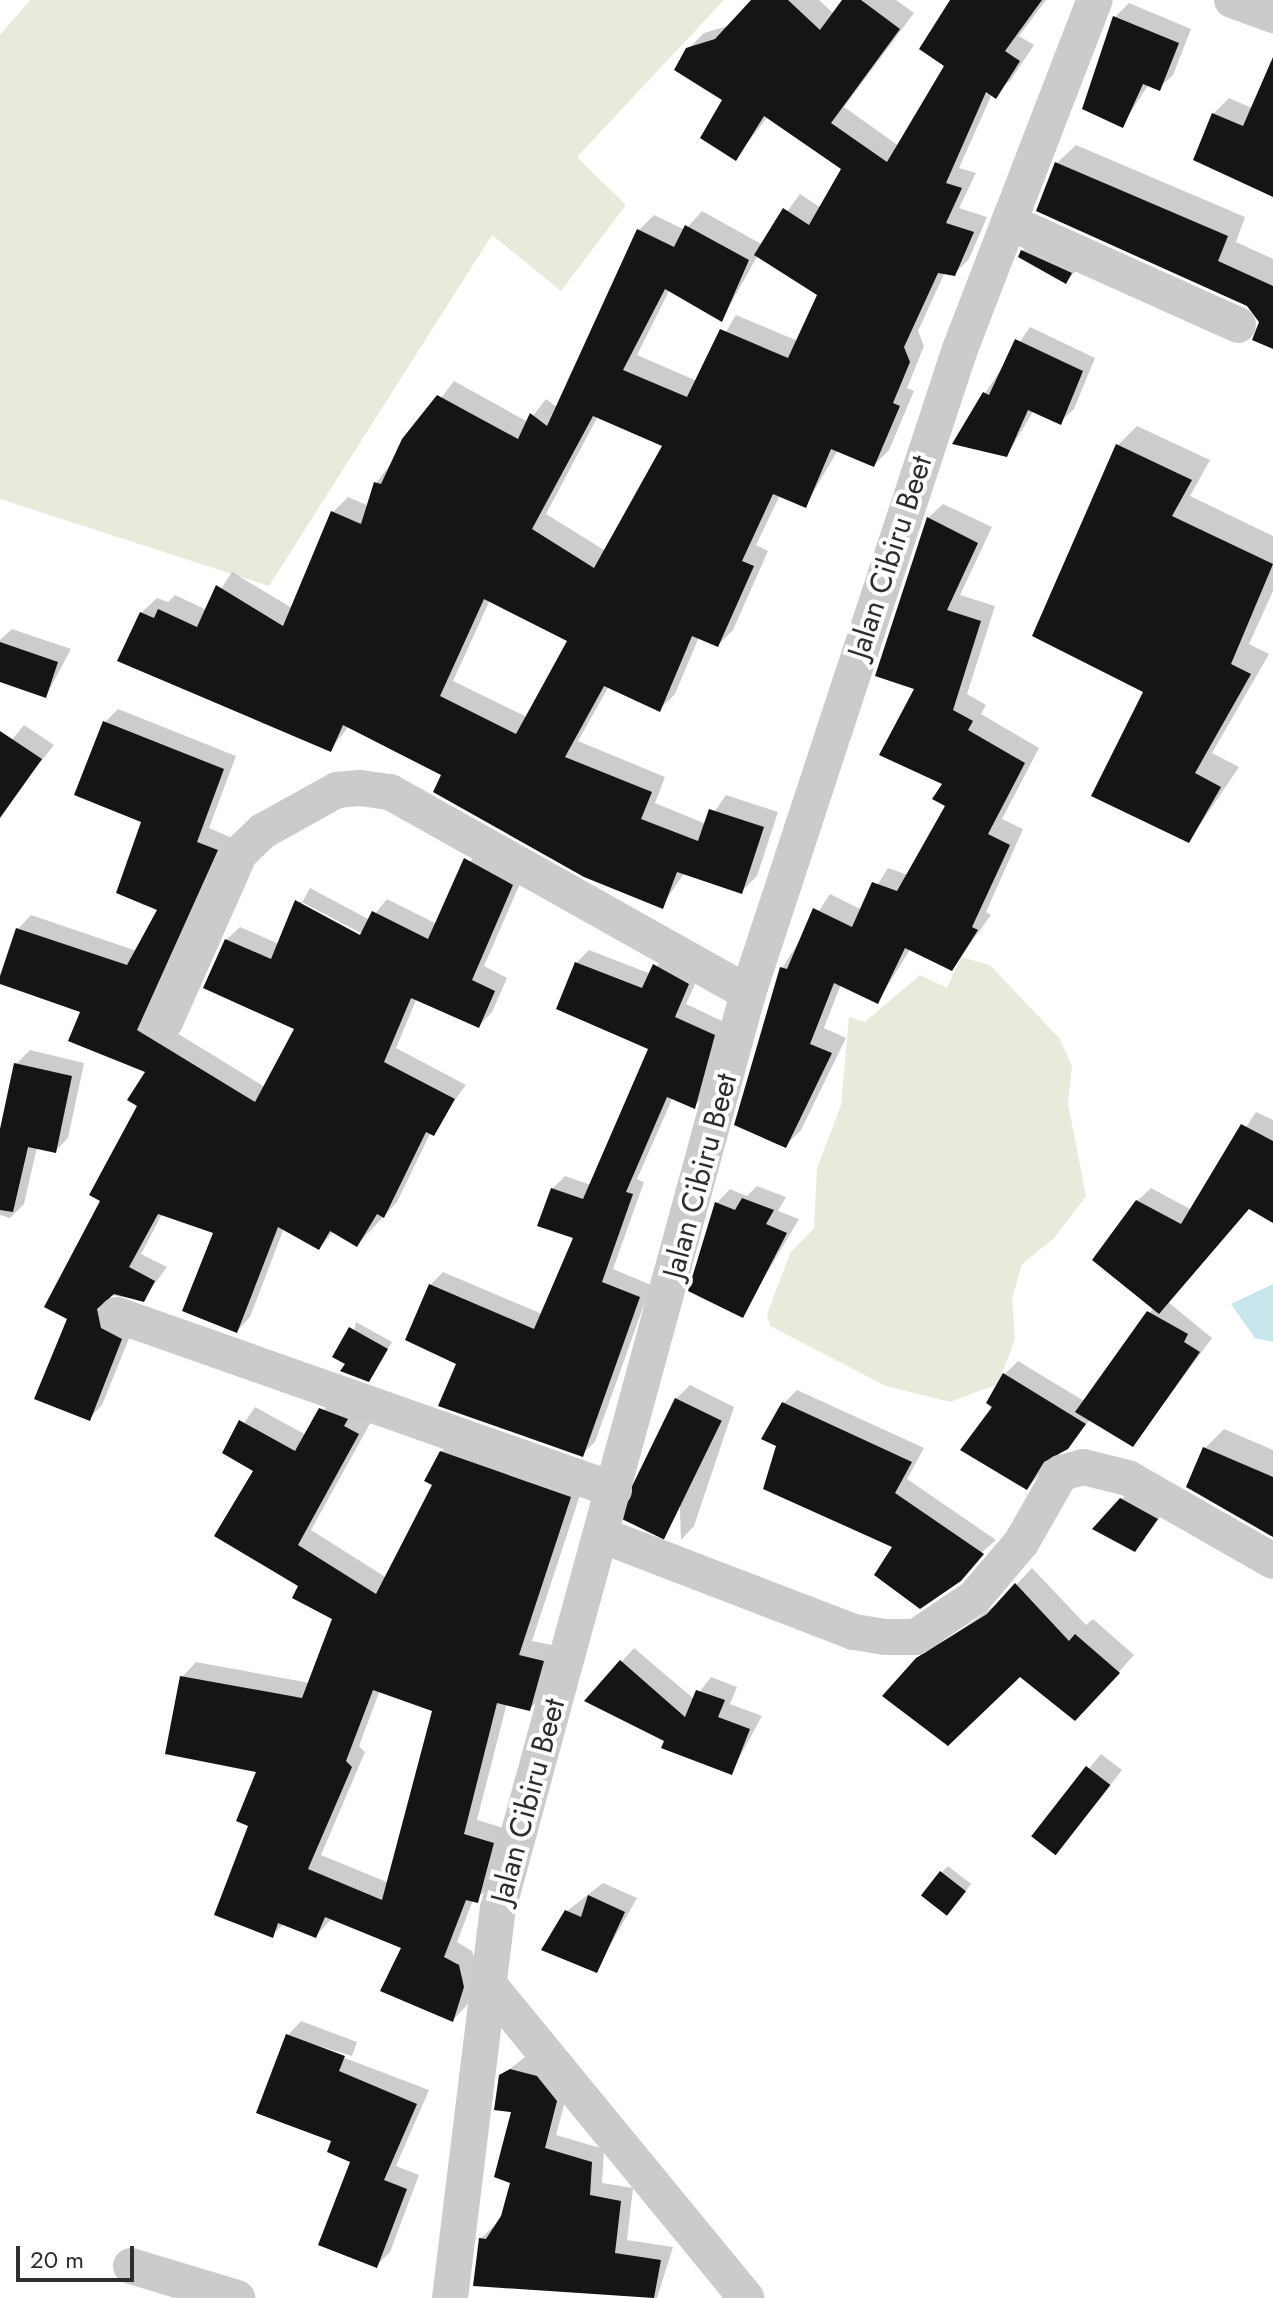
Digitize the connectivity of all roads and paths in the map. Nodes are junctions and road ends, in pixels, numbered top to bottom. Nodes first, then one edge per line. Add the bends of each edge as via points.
1 (1095, 0) edge
2 (1232, 0) edge
3 (1273, 15) edge
4 (1009, 222) junction
5 (1238, 325) dead end
6 (748, 993) junction
7 (165, 1022) dead end
8 (117, 1315) dead end
9 (614, 1490) junction
10 (601, 1535) junction
11 (1273, 1561) edge
12 (490, 1986) junction
13 (131, 2266) dead end
14 (237, 2298) edge
15 (450, 2298) edge
16 (746, 2298) edge

1 - 4 street, Jalan Cibiru Beet
2 - 3 street
4 - 5 street
4 - 6 street, Jalan Cibiru Beet via 960,349
6 - 7 street via 390,792 360,788 337,790 263,831 240,853
6 - 9 street, Jalan Cibiru Beet
8 - 9 street
9 - 10 street, Jalan Cibiru Beet
10 - 11 street via 854,1632 886,1637 916,1637 975,1597 1021,1543 1061,1473 1083,1467 1128,1478
10 - 12 street, Jalan Cibiru Beet via 498,1909
12 - 15 street, Jalan Cibiru Beet
12 - 16 street
13 - 14 street

